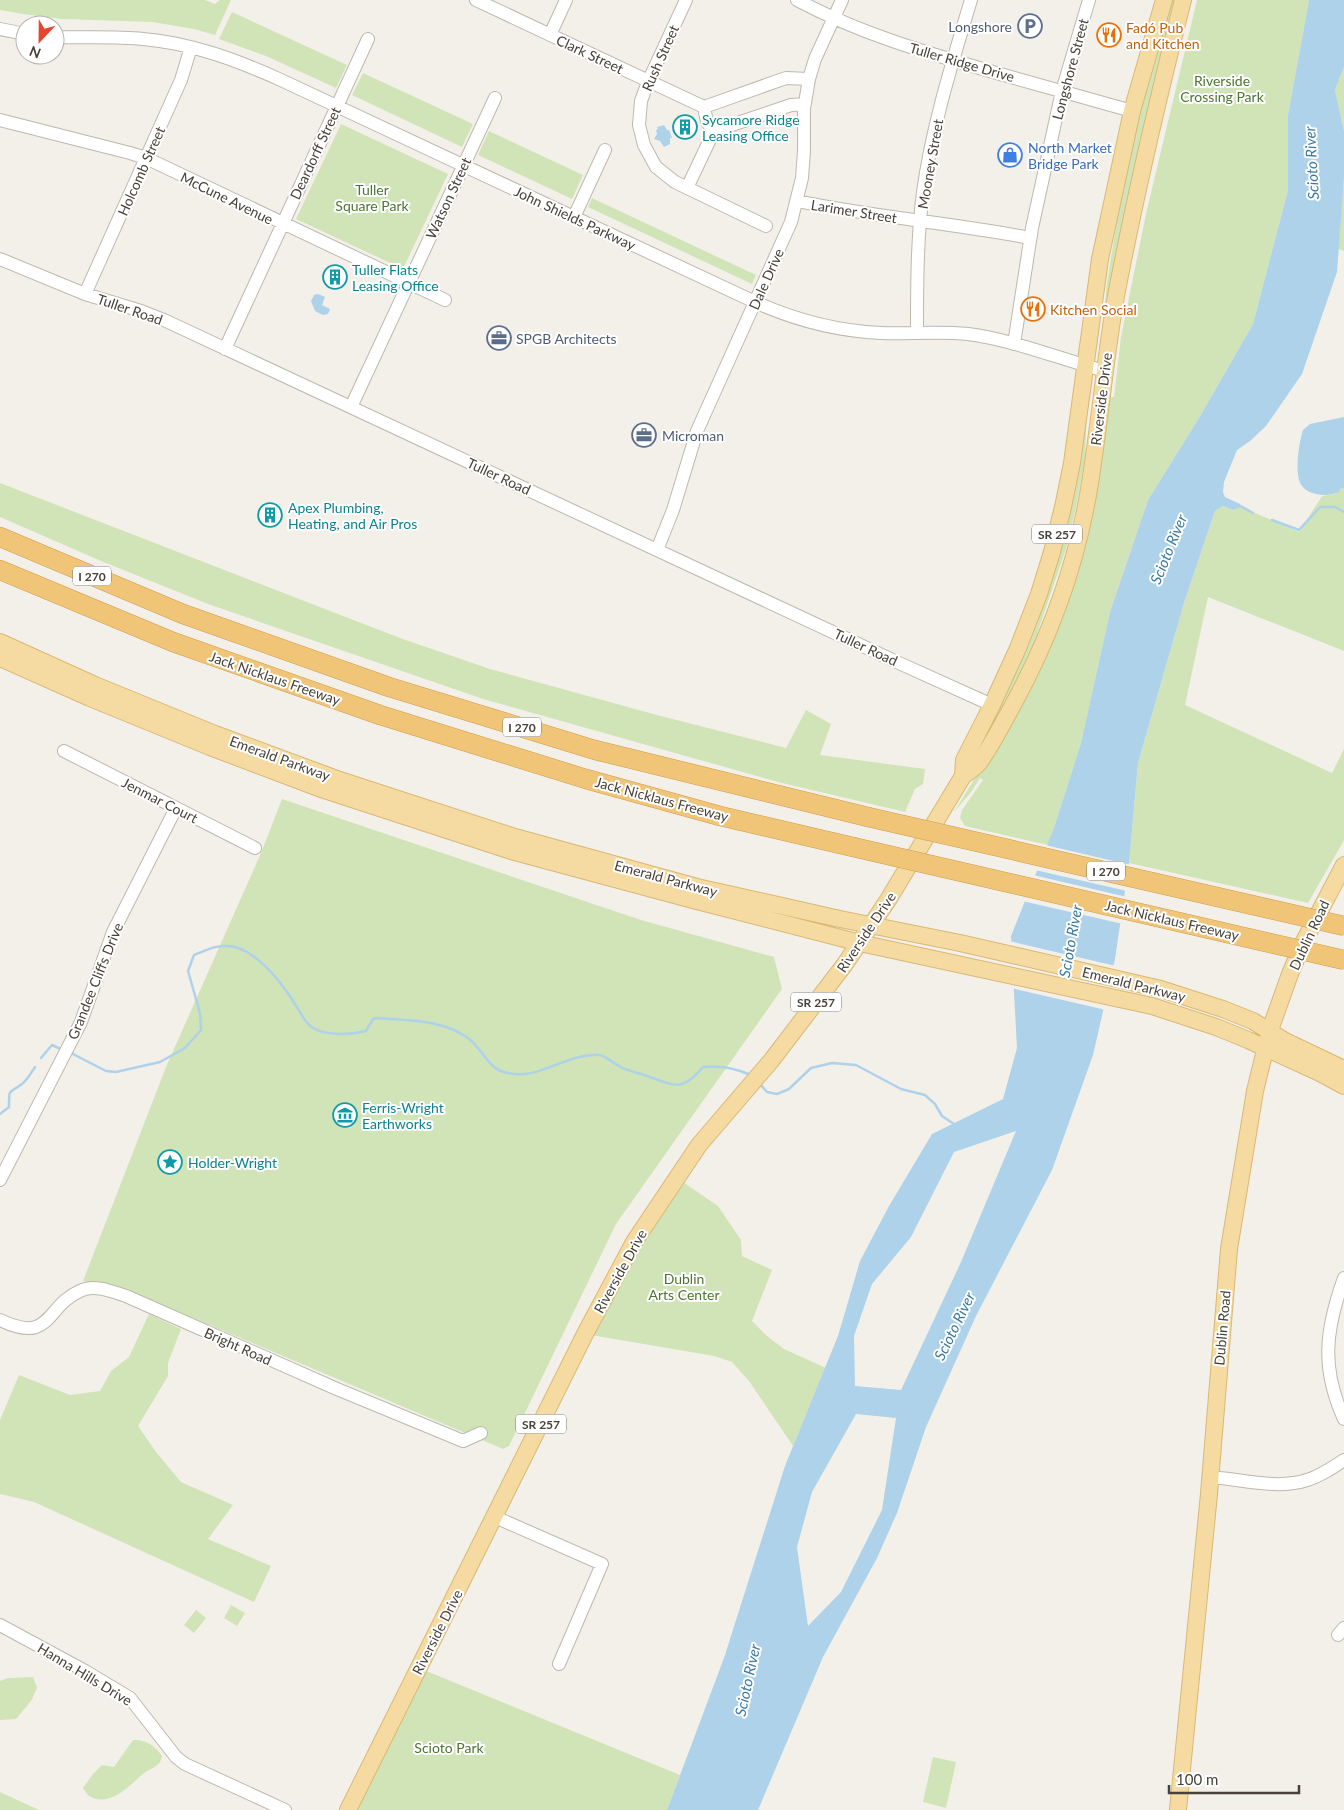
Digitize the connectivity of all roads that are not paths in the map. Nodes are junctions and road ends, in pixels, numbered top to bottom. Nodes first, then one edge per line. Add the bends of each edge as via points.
1 (476, 0) edge
2 (566, 0) edge
3 (686, 0) edge
4 (797, 0) edge
5 (842, 0) edge
6 (971, 0) edge
7 (1089, 0) edge
8 (1164, 0) edge
9 (1184, 0) edge
10 (834, 18) junction
11 (0, 29) edge
12 (15, 32) edge
13 (550, 35) junction
14 (65, 37) edge
15 (368, 39) dead end
16 (191, 47) junction
17 (952, 60) junction
18 (809, 79) junction
19 (648, 82) junction
20 (1062, 91) junction
21 (495, 98) dead end
22 (805, 104) junction
23 (337, 106) junction
24 (704, 107) junction
25 (1132, 111) junction
26 (0, 120) edge
27 (714, 131) junction
28 (605, 150) dead end
29 (146, 158) junction
30 (464, 165) junction
31 (687, 188) junction
32 (797, 201) junction
33 (574, 217) junction
34 (921, 221) junction
35 (282, 224) junction
36 (766, 226) dead end
37 (1030, 238) junction
38 (0, 259) edge
39 (409, 283) junction
40 (85, 294) junction
41 (445, 300) dead end
42 (756, 302) junction
43 (916, 333) junction
44 (1014, 344) junction
45 (225, 349) junction
46 (1084, 365) junction
47 (1105, 371) junction
48 (351, 407) junction
49 (0, 537) edge
50 (657, 550) junction
51 (0, 570) edge
52 (0, 642) edge
53 (0, 658) edge
54 (992, 705) junction
55 (64, 751) dead end
56 (963, 776) junction
57 (176, 808) junction
58 (255, 848) dead end
59 (1344, 865) edge
60 (872, 925) junction
61 (1344, 926) edge
62 (860, 942) junction
63 (1344, 960) edge
64 (1270, 1030) junction
65 (1266, 1049) junction
66 (1344, 1070) edge
67 (1344, 1086) edge
68 (0, 1180) edge
69 (1344, 1278) edge
70 (0, 1320) edge
71 (1344, 1419) edge
72 (481, 1433) dead end
73 (1344, 1460) edge
74 (1210, 1477) junction
75 (495, 1517) junction
76 (0, 1625) edge
77 (559, 1664) dead end
78 (285, 1810) edge
79 (348, 1810) edge
80 (1178, 1810) edge

1 - 13 street, Clark Street
2 - 13 street
3 - 19 street, Rush Street
4 - 10 street, Tuller Ridge Drive
5 - 10 street, Dale Drive
6 - 17 street, Mooney Street
7 - 20 street, Longshore Street
8 - 25 main road, Riverside Drive / SR 257
9 - 47 main road, Riverside Drive / SR 257 via 1123,262
10 - 17 street, Tuller Ridge Drive via 880,38
10 - 18 street, Dale Drive
11 - 12 street
13 - 19 street, Clark Street
14 - 16 street, John Shields Parkway via 134,38
15 - 23 street, Deardorff Street
16 - 23 street, John Shields Parkway via 264,72
16 - 29 street, Holcomb Street via 182,80
17 - 20 street, Tuller Ridge Drive
17 - 34 street, Mooney Street via 928,165
18 - 22 street, Dale Drive
18 - 24 street via 786,78
19 - 24 street, Clark Street
19 - 31 street, Rush Street via 639,112 644,145 661,172
20 - 25 street, Tuller Ridge Drive
20 - 37 street, Longshore Street
21 - 30 street, Watson Street
22 - 27 street via 791,105
22 - 32 street, Dale Drive via 803,164
23 - 30 street, John Shields Parkway
23 - 35 street, Deardorff Street
24 - 27 street via 707,122
25 - 46 main road, Riverside Drive / SR 257 via 1100,259
26 - 29 street, McCune Avenue
27 - 31 street
28 - 33 street
29 - 35 street, McCune Avenue
29 - 40 street, Holcomb Street
30 - 33 street, John Shields Parkway
30 - 39 street, Watson Street
31 - 36 street, Rush Street
32 - 34 street, Larimer Street
32 - 42 street, Dale Drive
33 - 42 street, John Shields Parkway
34 - 37 street, Larimer Street
34 - 43 street, Mooney Street
35 - 39 street, McCune Avenue
35 - 45 street, Deardorff Street
37 - 44 street, Longshore Street
38 - 40 street, Tuller Road
39 - 41 street, McCune Avenue
39 - 48 street, Watson Street
40 - 45 street, Tuller Road via 148,314
42 - 43 street, John Shields Parkway via 791,316 833,327
42 - 50 street, Dale Drive via 697,431 671,518
43 - 44 street, John Shields Parkway via 970,334
44 - 46 street, John Shields Parkway
45 - 48 street, Tuller Road
46 - 47 street, John Shields Parkway
46 - 54 main road, Riverside Drive / SR 257 via 1072,463 1052,552 1030,618
47 - 56 main road, Riverside Drive / SR 257 via 1090,484 1057,606 1038,655 1005,720 978,765
48 - 50 street, Tuller Road
49 - 61 highway, I 270, bridge via 184,614 389,687 595,750 868,817
50 - 54 street, Tuller Road
51 - 63 highway, Jack Nicklaus Freeway / I 270, bridge via 173,642 380,715 586,779 720,816
52 - 60 main road, Emerald Parkway via 215,734 337,779 515,837 697,887
53 - 62 main road, Emerald Parkway via 167,730 324,790 511,851
54 - 56 main road, Riverside Drive / SR 257 via 964,760
55 - 57 street, Jenmar Court
56 - 60 main road, Riverside Drive / SR 257
57 - 58 street, Jenmar Court
57 - 68 street, Grandee Cliffs Drive via 113,932 81,1022
59 - 64 main road, Dublin Road via 1302,945
60 - 62 main road, Riverside Drive / SR 257
60 - 64 main road, Emerald Parkway via 1137,983 1223,1009
62 - 65 main road, Emerald Parkway via 1123,999 1216,1027
62 - 75 main road, Riverside Drive / SR 257 via 771,1061 699,1145 634,1242
64 - 65 main road, Dublin Road
64 - 66 main road, Emerald Parkway via 1285,1041
65 - 67 main road, Emerald Parkway
65 - 74 main road, Dublin Road via 1255,1091 1230,1248
69 - 71 street via 1332,1314 1328,1354 1334,1397
70 - 72 street, Bright Road via 14,1327 39,1325 49,1320 60,1306 80,1291 92,1288 107,1290 462,1441
73 - 74 street via 1316,1477 1295,1483
74 - 80 main road, Dublin Road
75 - 77 street via 602,1564
75 - 79 main road, Riverside Drive / SR 257
76 - 78 street, Hanna Hills Drive via 130,1698 185,1764

